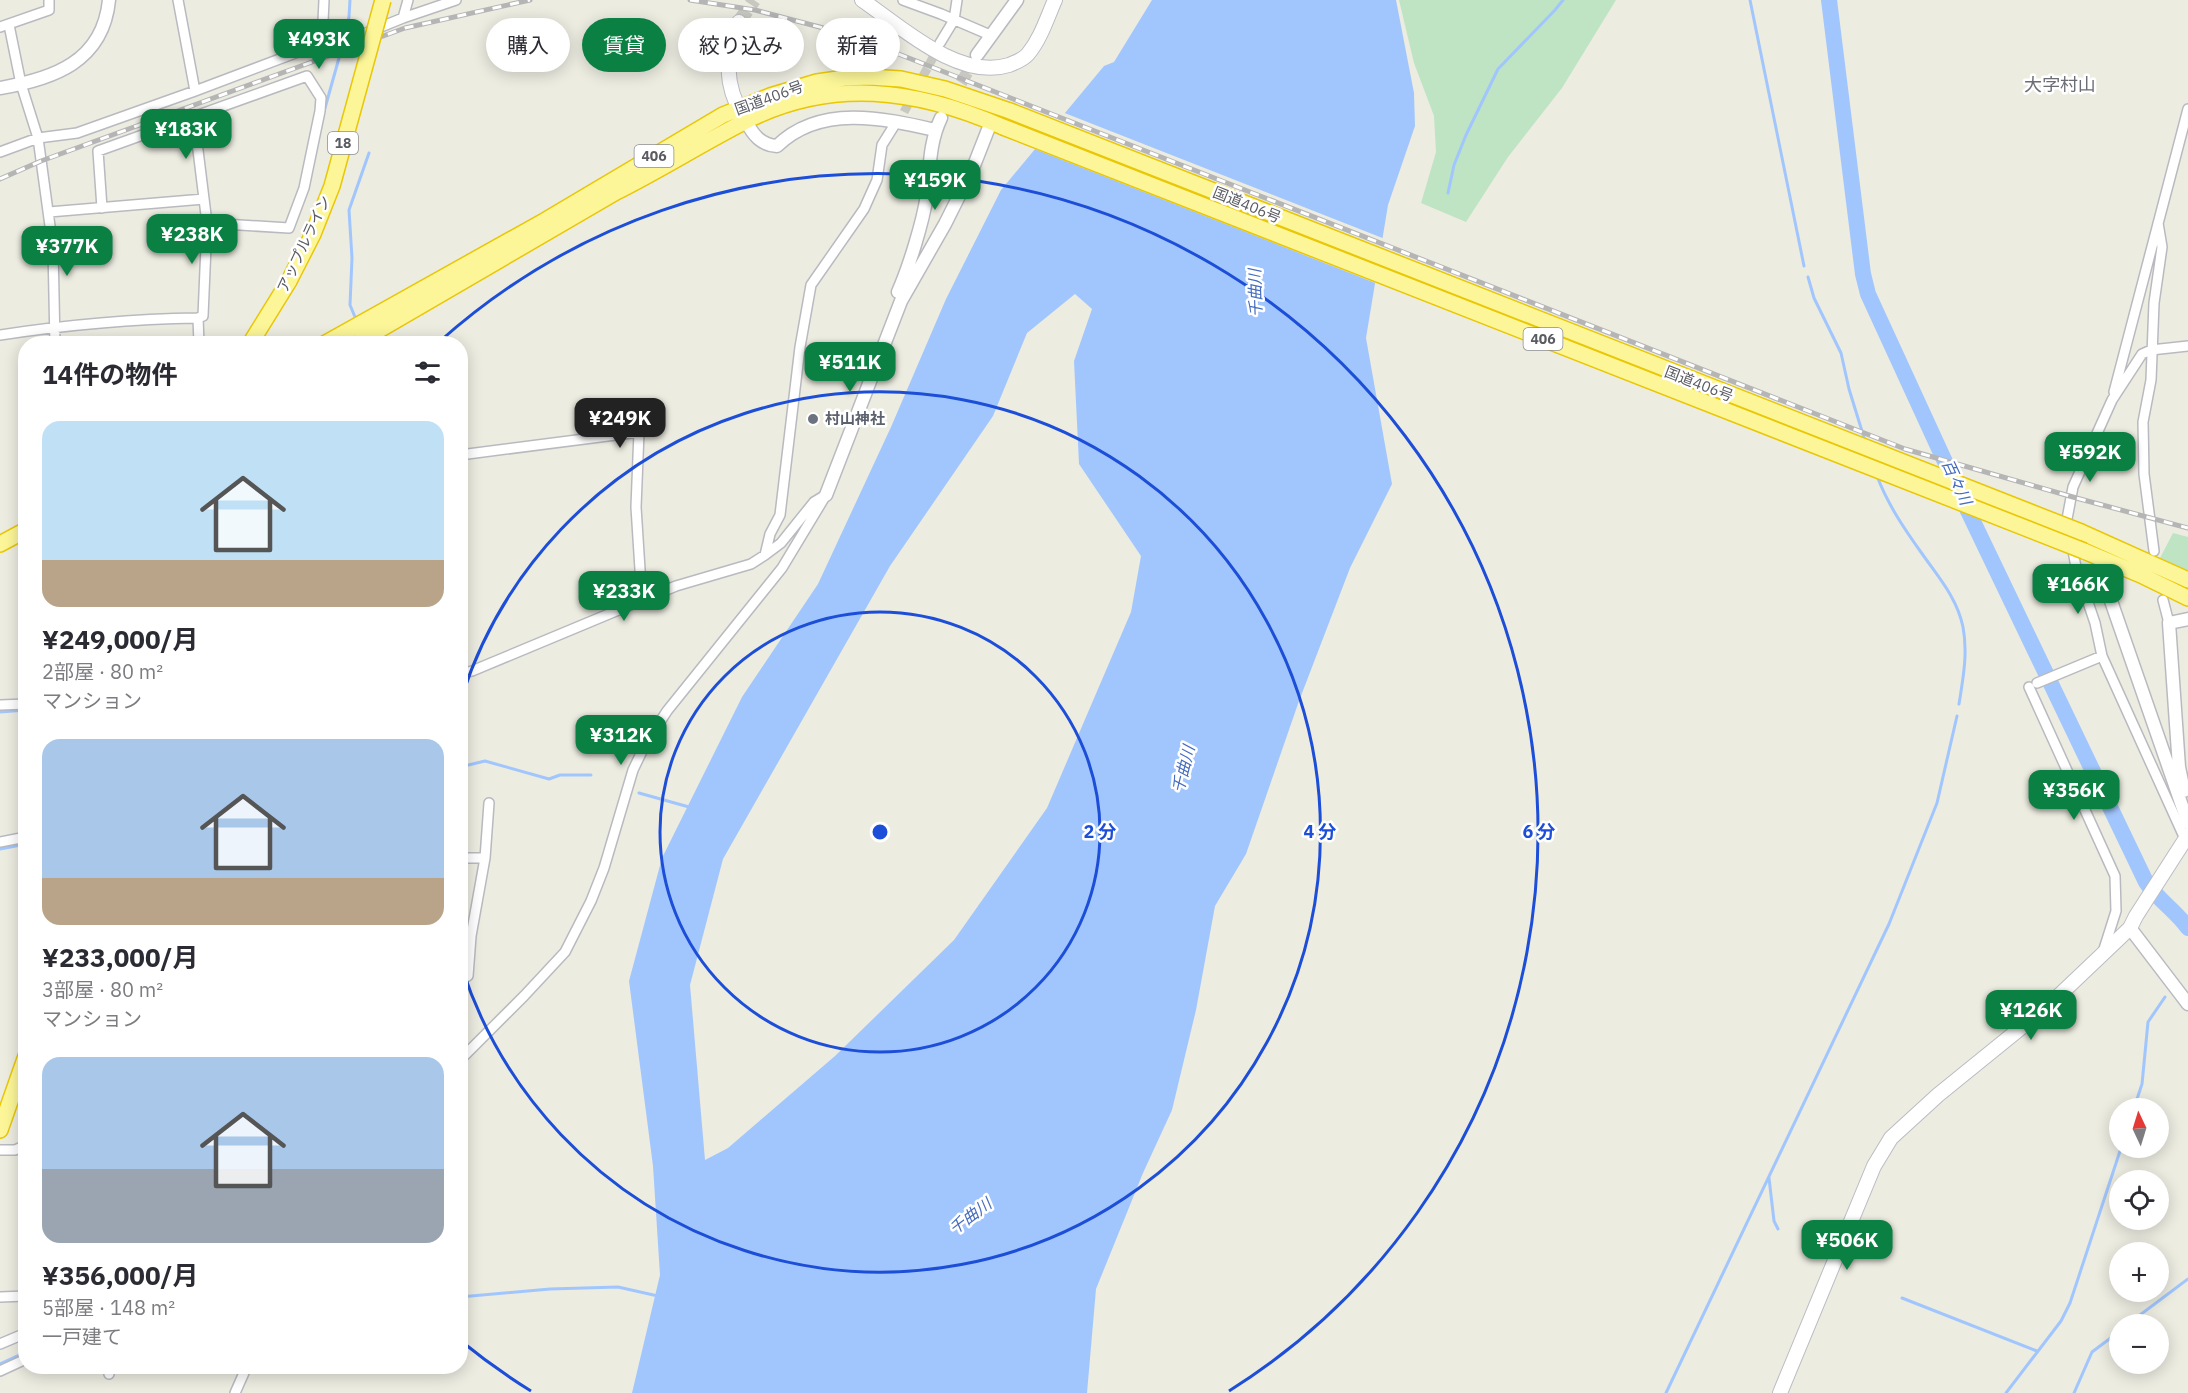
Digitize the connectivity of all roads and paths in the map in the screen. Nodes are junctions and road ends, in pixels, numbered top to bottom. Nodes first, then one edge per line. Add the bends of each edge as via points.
1 (49, 0) edge
2 (109, 0) edge
3 (178, 0) edge
4 (324, 0) edge
5 (383, 0) edge
6 (408, 0) edge
7 (456, 0) edge
8 (862, 0) edge
9 (903, 0) edge
10 (957, 0) edge
11 (1017, 0) edge
12 (1054, 0) edge
13 (403, 18) junction
14 (954, 20) junction
15 (4, 26) edge
16 (990, 35) junction
17 (322, 43) junction
18 (940, 43) tunnel mouth
19 (977, 55) tunnel mouth
20 (728, 72) edge
21 (21, 84) junction
22 (0, 88) edge
23 (195, 91) junction
24 (2188, 109) edge
25 (742, 115) junction
26 (900, 116) junction
27 (194, 118) junction
28 (941, 118) tunnel mouth
29 (997, 124) junction
30 (935, 130) junction
31 (38, 138) junction
32 (0, 152) edge
33 (204, 199) junction
34 (102, 208) junction
35 (49, 212) junction
36 (207, 223) junction
37 (2158, 223) junction
38 (901, 301) junction
39 (198, 318) junction
40 (55, 327) junction
41 (0, 336) edge
42 (55, 336) edge
43 (199, 336) edge
44 (254, 336) edge
45 (361, 336) edge
46 (2188, 346) edge
47 (2151, 350) junction
48 (2112, 400) junction
49 (468, 454) edge
50 (826, 495) junction
51 (18, 523) edge
52 (0, 533) edge
53 (18, 534) edge
54 (0, 544) edge
55 (2154, 551) dead end
56 (765, 555) junction
57 (2101, 558) junction
58 (2188, 580) edge
59 (2188, 598) edge
60 (2163, 600) dead end
61 (631, 604) junction
62 (2188, 620) edge
63 (2169, 623) junction
64 (2102, 656) junction
65 (468, 672) edge
66 (18, 704) edge
67 (0, 705) edge
68 (2180, 800) junction
69 (489, 803) dead end
70 (2188, 823) edge
71 (2186, 837) edge
72 (18, 839) edge
73 (0, 842) edge
74 (468, 858) edge
75 (485, 858) junction
76 (2133, 922) junction
77 (2101, 957) junction
78 (468, 976) edge
79 (2188, 1004) edge
80 (468, 1052) edge
81 (18, 1079) edge
82 (0, 1130) edge
83 (18, 1149) edge
84 (0, 1150) edge
85 (18, 1296) edge
86 (0, 1297) edge
87 (18, 1336) edge
88 (0, 1344) edge
89 (18, 1363) edge
90 (0, 1371) edge
91 (243, 1374) edge
92 (235, 1393) edge
93 (1780, 1393) edge

1 - 15 street via 49,10
2 - 21 street via 104,25 79,60
3 - 23 street
4 - 17 street
5 - 44 highway, アップルライン / 18, bridge via 332,186 313,234
6 - 13 street
7 - 13 street
8 - 12 main road via 925,45 954,60 985,69 1019,62 1028,54 1042,33
9 - 14 street
10 - 14 street
11 - 16 street
13 - 17 street via 339,44
14 - 16 street
14 - 18 street
15 - 21 street
16 - 19 street
17 - 23 street
20 - 25 main road via 730,89
21 - 22 street
21 - 31 street
23 - 31 street via 77,133
24 - 37 street
25 - 26 street via 756,137 777,146 806,126 826,120
25 - 29 highway, 国道406号 / 406 via 827,95 866,93 937,102
25 - 45 highway, 国道406号 / 406
25 - 58 highway, 国道406号 / 406, bridge via 770,96 845,78 901,79 945,89 1010,111 2081,532
26 - 30 street
26 - 56 street via 882,145 876,180 864,209 812,285 800,347 780,515
27 - 33 street
27 - 34 street via 99,152
27 - 36 street via 307,76 321,98 304,188 289,228
28 - 30 street
29 - 38 street
29 - 57 highway, 国道406号 / 406, bridge
30 - 38 street via 927,197 897,295
31 - 32 street
31 - 35 street
33 - 34 street
33 - 36 street
34 - 35 street
35 - 40 street
36 - 39 street via 203,316
37 - 47 street via 2162,247
37 - 48 street
38 - 50 street
39 - 40 street
39 - 43 street
40 - 41 street
40 - 42 street
46 - 47 street
47 - 48 street via 2142,354
47 - 55 street via 2151,380 2143,422 2144,474
48 - 64 street via 2073,487 2067,519 2076,567
49 - 61 street via 639,432 636,507 641,585
50 - 56 street via 814,502 781,543
50 - 80 street via 782,568 645,745 633,770 591,901 565,952
51 - 52 highway
53 - 54 highway
56 - 61 street via 752,564
57 - 59 highway, 国道406号 / 406
57 - 68 street via 2102,575
60 - 63 street
61 - 65 street
62 - 63 street
63 - 68 street via 2184,793
64 - 71 street
64 - 77 street via 2033,685 2115,876 2116,911
66 - 67 street
68 - 70 street
69 - 75 street
71 - 76 main road
72 - 73 street
74 - 75 street
75 - 78 street
76 - 77 main road
76 - 79 street
77 - 93 main road via 1891,1138 1874,1166
81 - 82 highway
83 - 84 street
85 - 86 street
87 - 88 street
89 - 90 street
91 - 92 street

